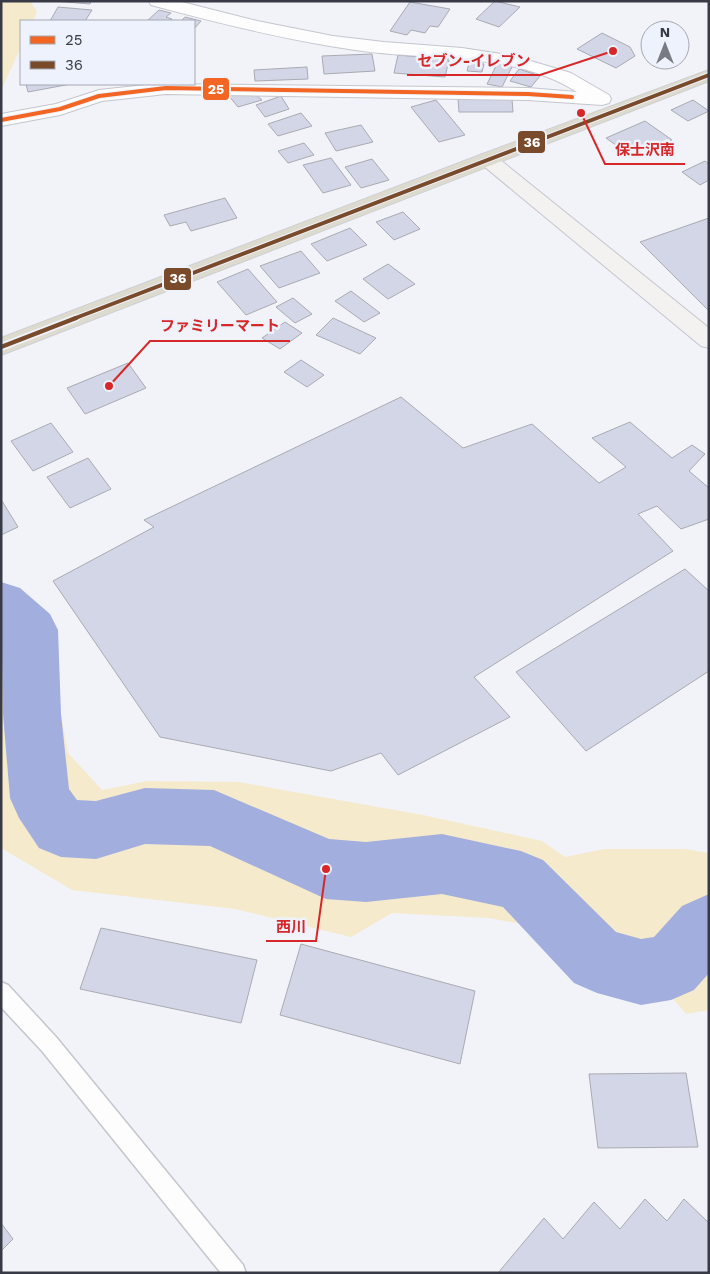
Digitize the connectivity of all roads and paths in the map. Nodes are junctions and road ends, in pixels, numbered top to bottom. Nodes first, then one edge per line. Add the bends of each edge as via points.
1 (157, 1) edge
2 (709, 75) edge
3 (610, 104) junction
4 (1, 120) edge
5 (487, 159) junction
6 (709, 340) edge
7 (1, 348) edge
8 (1, 992) edge
9 (235, 1273) edge

1 - 3 street via 229,20 358,45 478,54 514,61 566,78
2 - 3 highway
3 - 4 street via 528,94 166,88 98,96 60,109
3 - 5 highway
5 - 6 street
5 - 7 highway
8 - 9 lane via 49,1044

